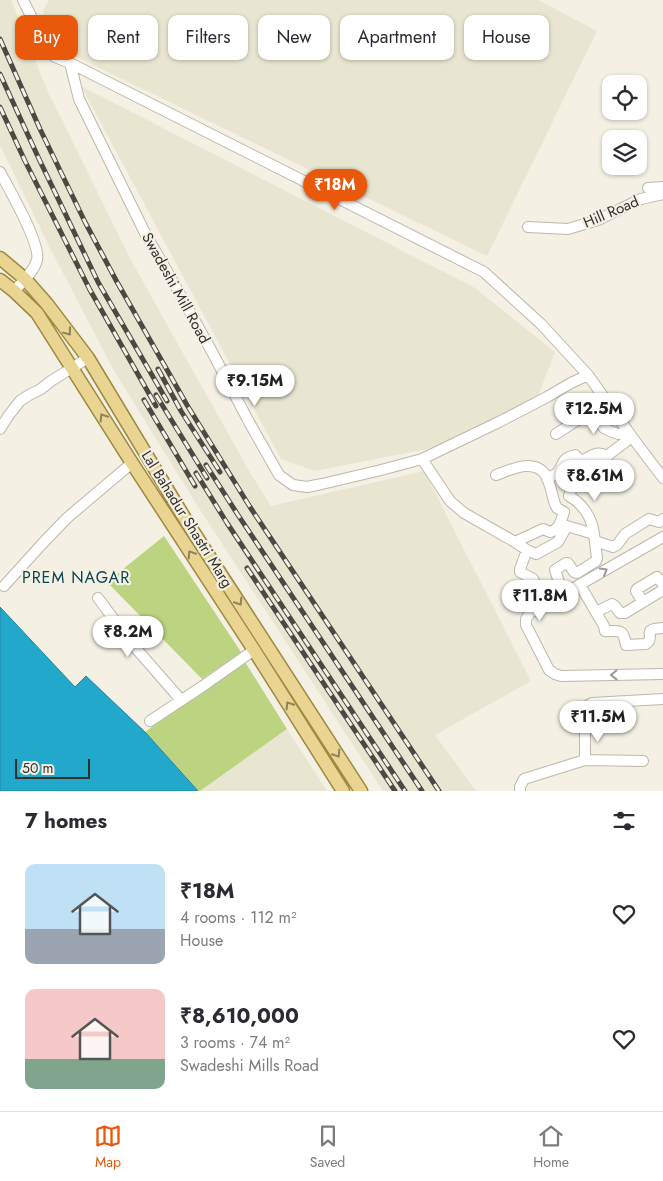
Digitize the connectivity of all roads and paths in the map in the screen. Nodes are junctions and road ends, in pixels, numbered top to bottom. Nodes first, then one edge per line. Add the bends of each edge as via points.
1 (23, 0) edge
2 (70, 63) junction
3 (0, 172) edge
4 (648, 188) dead end
5 (663, 188) edge
6 (663, 194) edge
7 (528, 227) dead end
8 (0, 258) edge
9 (25, 279) junction
10 (0, 280) edge
11 (14, 291) junction
12 (47, 304) junction
13 (37, 314) junction
14 (88, 358) junction
15 (72, 368) junction
16 (588, 375) junction
17 (0, 429) edge
18 (556, 434) dead end
19 (630, 435) junction
20 (422, 459) junction
21 (132, 463) junction
22 (585, 464) junction
23 (496, 475) dead end
24 (663, 478) edge
25 (547, 479) junction
26 (569, 496) junction
27 (564, 512) junction
28 (663, 519) edge
29 (564, 525) junction
30 (594, 538) junction
31 (663, 538) edge
32 (515, 542) junction
33 (527, 550) junction
34 (227, 584) junction
35 (663, 584) edge
36 (580, 585) junction
37 (4, 586) dead end
38 (663, 590) edge
39 (216, 592) junction
40 (98, 598) dead end
41 (643, 602) junction
42 (596, 612) junction
43 (663, 628) edge
44 (254, 650) junction
45 (284, 672) junction
46 (663, 674) edge
47 (272, 680) junction
48 (663, 699) edge
49 (181, 700) junction
50 (150, 721) dead end
51 (323, 733) junction
52 (311, 742) junction
53 (585, 760) junction
54 (643, 761) dead end
55 (343, 791) edge
56 (361, 791) edge
57 (520, 791) edge

1 - 2 street via 48,52
2 - 16 street via 484,272 541,324
2 - 20 street, Swadeshi Mill Road via 79,99 146,235 279,475 293,484 307,487
3 - 9 street via 36,249 36,265
4 - 5 street
6 - 7 street, Hill Road via 641,199 598,220 568,229
8 - 9 main road, Lal Bahadur Shastri Marg
9 - 11 street
9 - 12 main road, Lal Bahadur Shastri Marg
10 - 11 main road, Lal Bahadur Shastri Marg
11 - 13 main road, Lal Bahadur Shastri Marg
12 - 13 main road
12 -> 14 main road, Lal Bahadur Shastri Marg
13 - 15 main road, Lal Bahadur Shastri Marg
14 - 15 street
14 - 34 main road, Lal Bahadur Shastri Marg
15 - 17 street via 20,401
21 -> 15 main road, Lal Bahadur Shastri Marg
16 - 19 street
16 - 20 street, Swadeshi Mill Road
18 - 19 street via 591,412 604,428
19 - 22 street via 608,456 596,453
19 - 24 street
20 - 32 street via 450,501 464,513
21 - 37 street via 67,518
39 -> 21 main road, Lal Bahadur Shastri Marg
22 - 25 street via 573,455
22 - 26 street
23 - 25 street via 522,466 533,466
25 - 27 street via 557,508
26 - 27 street
26 - 30 street via 577,500 592,521
27 - 29 street
28 - 30 street via 659,522 649,519 625,534 613,547
29 - 30 street
29 - 32 street via 550,532 543,529
29 - 33 street via 558,542 536,554
30 - 33 street via 596,561 577,573 568,563 556,568 559,582 539,593 533,579 520,572
36 -> 31 street
32 - 33 street
34 - 39 main road
34 -> 45 main road, Lal Bahadur Shastri Marg
35 - 41 street via 657,577 637,589
36 - 42 street
46 -> 36 street via 561,676 550,670 526,625 526,619 530,613
38 - 41 street
39 - 44 main road, Lal Bahadur Shastri Marg
40 - 49 street via 133,645
41 - 42 street via 625,613 612,604
42 - 43 street via 605,631 622,632 628,646 649,643 651,630
44 - 47 main road, Lal Bahadur Shastri Marg
44 - 49 street
45 - 47 main road
45 - 51 main road, Lal Bahadur Shastri Marg
52 -> 47 main road, Lal Bahadur Shastri Marg
48 - 53 street via 592,703 587,706
49 - 50 street
51 - 52 main road
51 -> 56 main road, Lal Bahadur Shastri Marg
52 - 55 main road, Lal Bahadur Shastri Marg
53 - 54 street
53 - 57 street via 524,779

